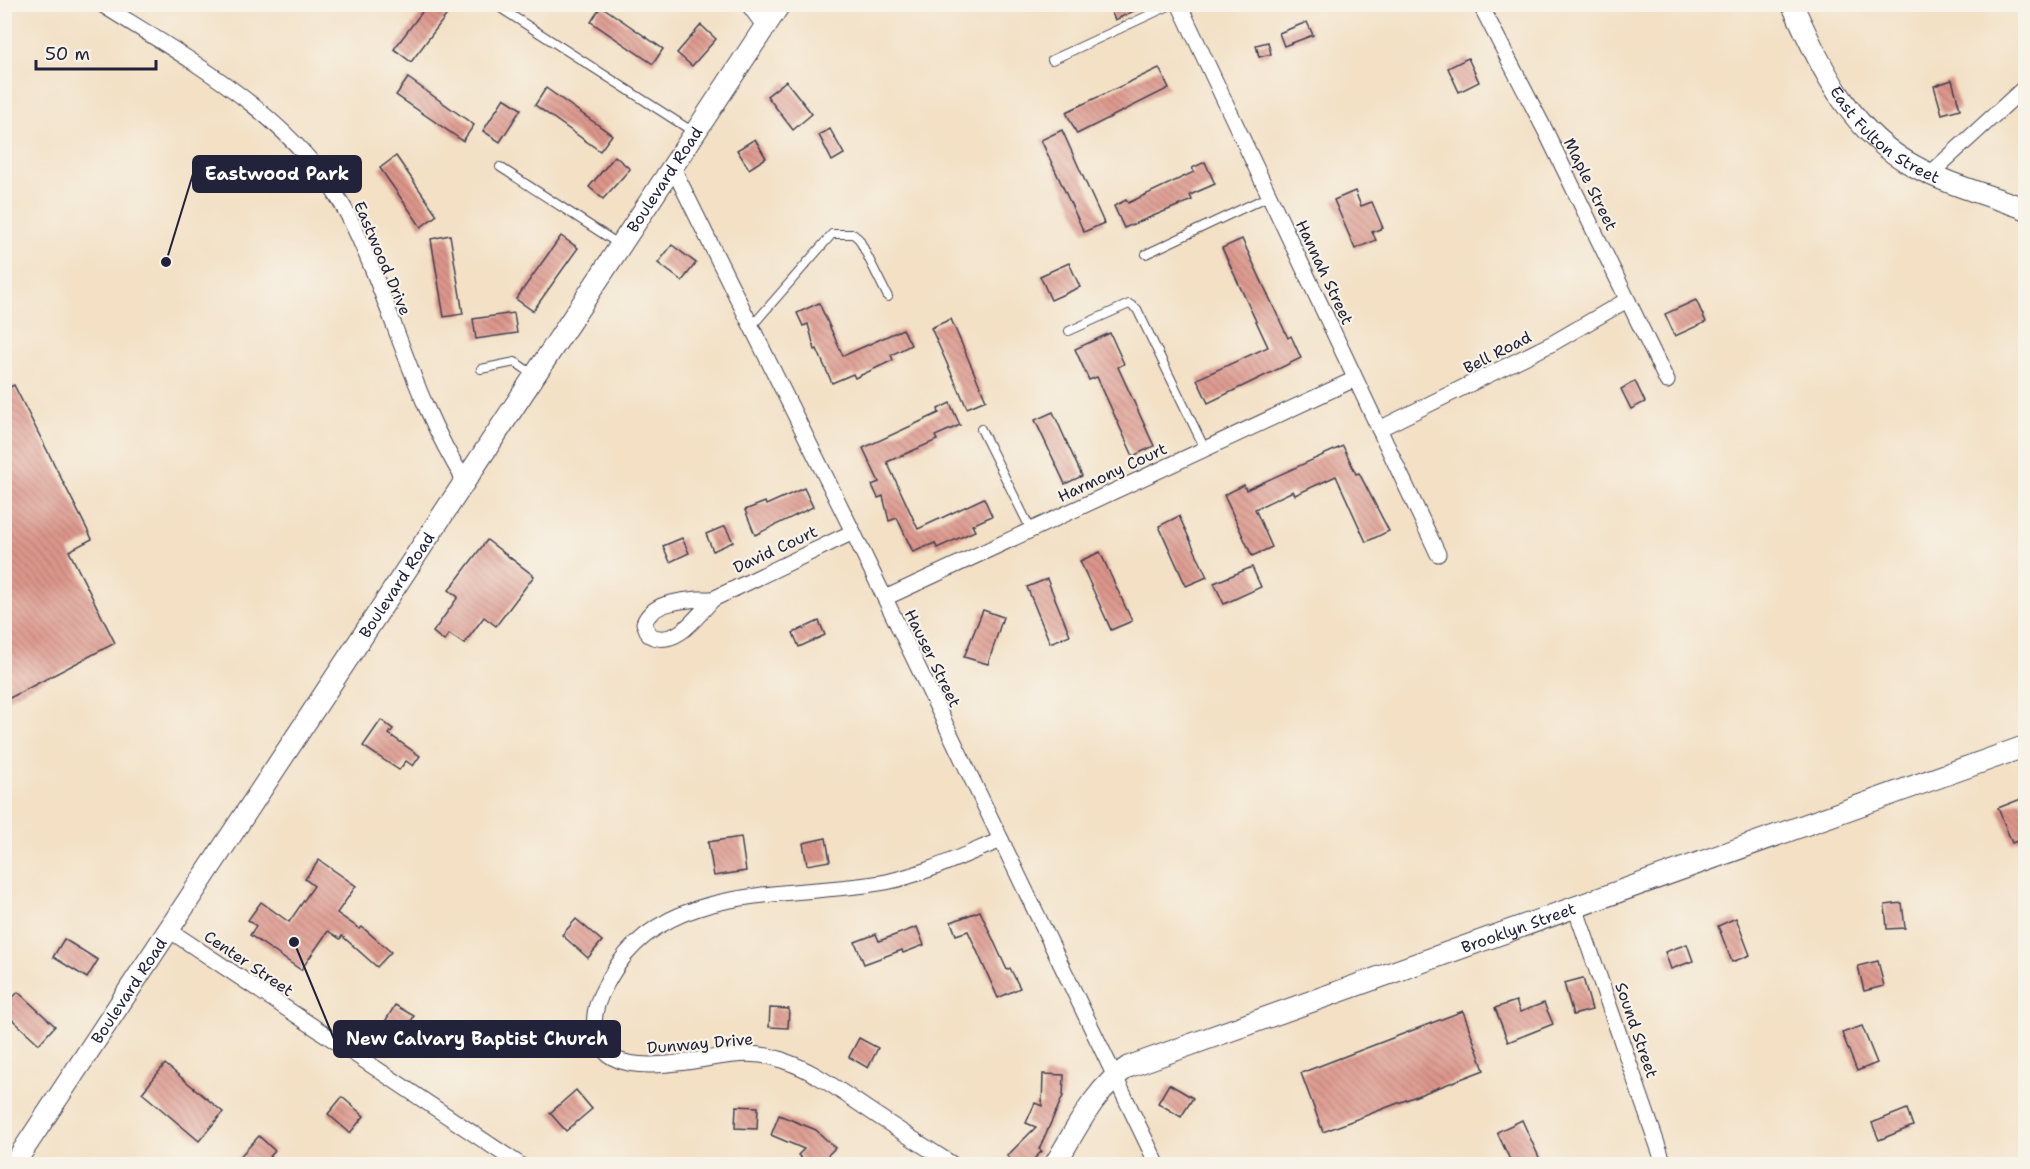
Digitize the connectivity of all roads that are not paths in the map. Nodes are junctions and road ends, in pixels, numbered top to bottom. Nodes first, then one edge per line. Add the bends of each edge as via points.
1 (101, 4) edge
2 (494, 4) edge
3 (748, 4) edge
4 (780, 4) edge
5 (1173, 4) edge
6 (1179, 4) edge
7 (1480, 4) edge
8 (1792, 4) edge
9 (765, 27) junction
10 (1052, 60) dead end
11 (2025, 86) edge
12 (696, 134) junction
13 (500, 167) dead end
14 (673, 168) junction
15 (1930, 174) junction
16 (1269, 196) junction
17 (2025, 209) edge
18 (621, 246) junction
19 (1146, 254) dead end
20 (888, 297) dead end
21 (1628, 300) junction
22 (751, 327) junction
23 (1069, 331) dead end
24 (481, 369) dead end
25 (535, 376) junction
26 (1355, 379) junction
27 (1667, 381) dead end
28 (981, 429) dead end
29 (1379, 429) junction
30 (1205, 449) junction
31 (465, 481) junction
32 (1031, 530) junction
33 (853, 532) junction
34 (1438, 554) dead end
35 (885, 598) junction
36 (713, 599) dead end
37 (2025, 747) edge
38 (1001, 840) junction
39 (1575, 907) junction
40 (169, 930) junction
41 (1115, 1075) junction
42 (20, 1163) edge
43 (513, 1163) edge
44 (952, 1164) edge
45 (1054, 1164) edge
46 (1156, 1164) edge
47 (1661, 1164) edge

1 - 31 street, Eastwood Drive via 248,101 283,129 313,162 347,214 438,437
2 - 12 lane
3 - 9 street
4 - 9 street, Boulevard Road
5 - 10 lane
6 - 16 street, Hannah Street
7 - 21 street, Maple Street
8 - 15 street, East Fulton Street via 1830,83 1855,119 1886,148
9 - 12 street, Boulevard Road
11 - 15 street
12 - 14 street, Boulevard Road
13 - 18 lane
14 - 18 street, Boulevard Road
14 - 22 street, Hauser Street
15 - 17 street, East Fulton Street
16 - 19 lane
16 - 26 street, Hannah Street
18 - 25 street, Boulevard Road
20 - 22 lane via 859,239 853,234 832,234
21 - 27 street, Maple Street
21 - 29 street, Bell Road via 1553,343
22 - 33 street, Hauser Street
23 - 30 lane via 1129,304 1137,309
24 - 25 lane via 515,362
25 - 31 street, Boulevard Road
26 - 29 street, Hannah Street
26 - 30 street, Harmony Court
28 - 32 lane
29 - 34 street, Hannah Street
30 - 32 street, Harmony Court
31 - 40 street, Boulevard Road
32 - 35 street, Harmony Court
33 - 35 street, Hauser Street
33 - 36 street, David Court
35 - 38 street, Hauser Street
37 - 39 street, Brooklyn Street
38 - 41 street, Hauser Street
38 - 44 street, Dunway Drive via 887,882 746,897 690,911 654,930 623,957 600,995 595,1014 600,1041 620,1060 643,1066 735,1055 778,1058 807,1071
39 - 41 street, Brooklyn Street via 1128,1067
39 - 47 street, Sound Street
40 - 42 street, Boulevard Road
40 - 43 street, Center Street
41 - 45 street, Brooklyn Street
41 - 46 street, Hauser Street

